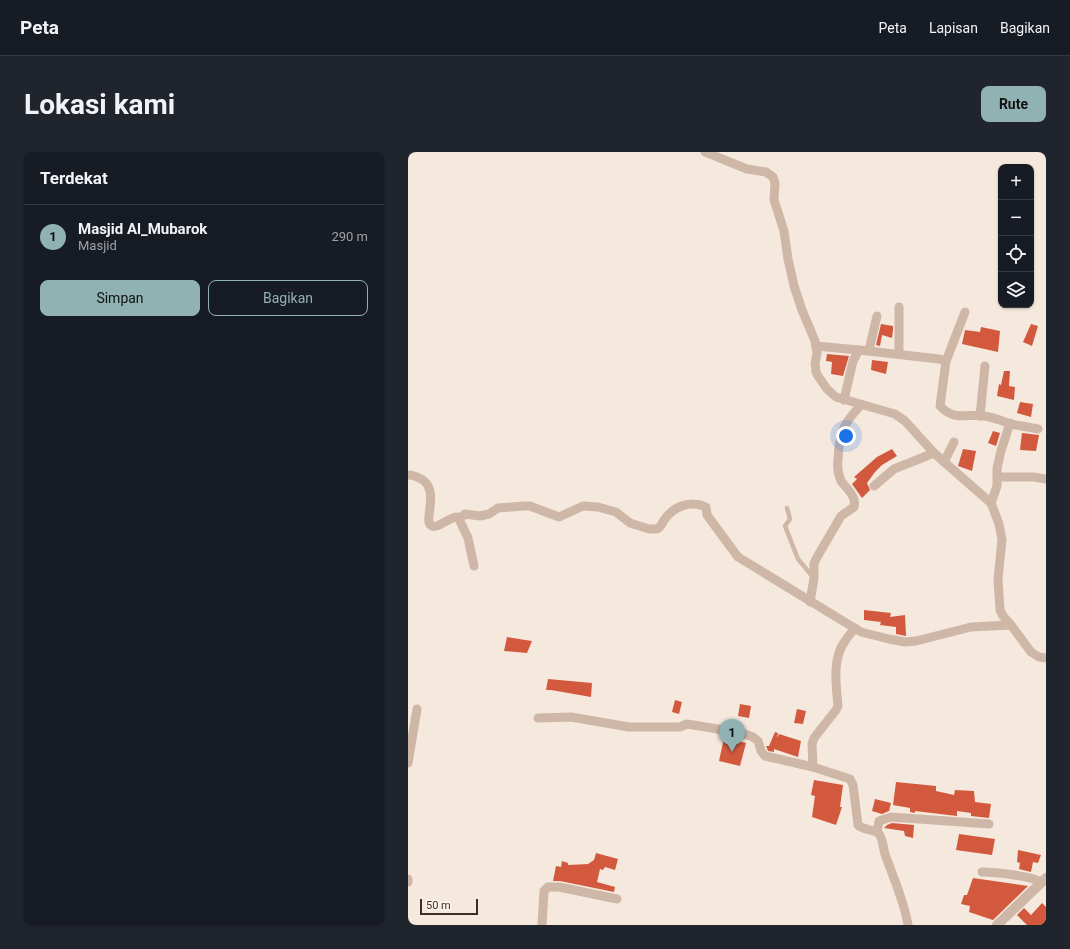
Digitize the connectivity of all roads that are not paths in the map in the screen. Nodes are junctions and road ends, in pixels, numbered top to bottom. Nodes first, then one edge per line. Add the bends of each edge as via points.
1 (705, 152) edge
2 (899, 307) dead end
3 (965, 312) dead end
4 (877, 316) dead end
5 (816, 346) junction
6 (859, 350) junction
7 (869, 350) junction
8 (899, 354) junction
9 (946, 361) junction
10 (985, 366) dead end
11 (844, 400) junction
12 (861, 405) junction
13 (980, 416) junction
14 (1010, 423) junction
15 (1038, 428) dead end
16 (954, 442) dead end
17 (934, 453) junction
18 (944, 462) junction
19 (408, 475) edge
20 (998, 477) junction
21 (1046, 479) edge
22 (874, 486) dead end
23 (991, 503) junction
24 (787, 508) dead end
25 (459, 519) junction
26 (474, 566) dead end
27 (814, 578) junction
28 (810, 602) junction
29 (1011, 625) junction
30 (855, 628) junction
31 (1046, 658) edge
32 (417, 709) dead end
33 (538, 718) dead end
34 (408, 763) edge
35 (813, 767) junction
36 (989, 824) dead end
37 (877, 832) junction
38 (982, 872) dead end
39 (408, 879) edge
40 (1044, 880) edge
41 (408, 882) edge
42 (617, 899) dead end
43 (542, 925) edge
44 (908, 925) edge
45 (996, 925) edge

1 - 5 street via 747,169 766,172 773,177 774,200 784,231 794,286
2 - 8 street
3 - 9 street
4 - 7 street
5 - 6 street
5 - 11 street via 816,372 827,388 836,397
6 - 7 street
6 - 11 street via 853,362
7 - 8 street
8 - 9 street
9 - 13 street via 940,406 945,411 962,417
10 - 13 street
11 - 12 street
12 - 17 street via 895,414 905,421
12 - 27 street via 840,434 838,448 838,473 855,500 854,507 836,523 814,564
13 - 14 street
14 - 15 street
14 - 20 street via 997,468
16 - 18 street
17 - 18 street
17 - 22 street via 894,469
18 - 23 street
19 - 25 street via 427,483 431,497 428,517 431,526 434,527 452,517
20 - 21 street
20 - 23 street
23 - 29 street via 1002,540 998,579 1000,610
24 - 27 lane via 790,519 786,526 789,537 798,559
25 - 26 street via 468,538
25 - 28 street via 465,514 480,516 498,508 524,506 559,517 584,506 592,506 616,512 630,522 657,530 674,509 685,504 702,505 706,507 707,515 738,557
27 - 28 street
28 - 30 street
29 - 30 street via 971,627 916,642 889,639
29 - 31 street via 1031,652
30 - 35 street via 839,652 835,672 838,706 814,738
32 - 34 street
33 - 35 street via 571,717 630,727 699,725 753,737 758,741 765,756
35 - 37 street via 850,780 858,825
36 - 37 street via 891,817 879,821
37 - 44 street via 900,893
38 - 40 street
39 - 41 street
40 - 45 street
42 - 43 street via 559,887 548,888 544,891 543,897

